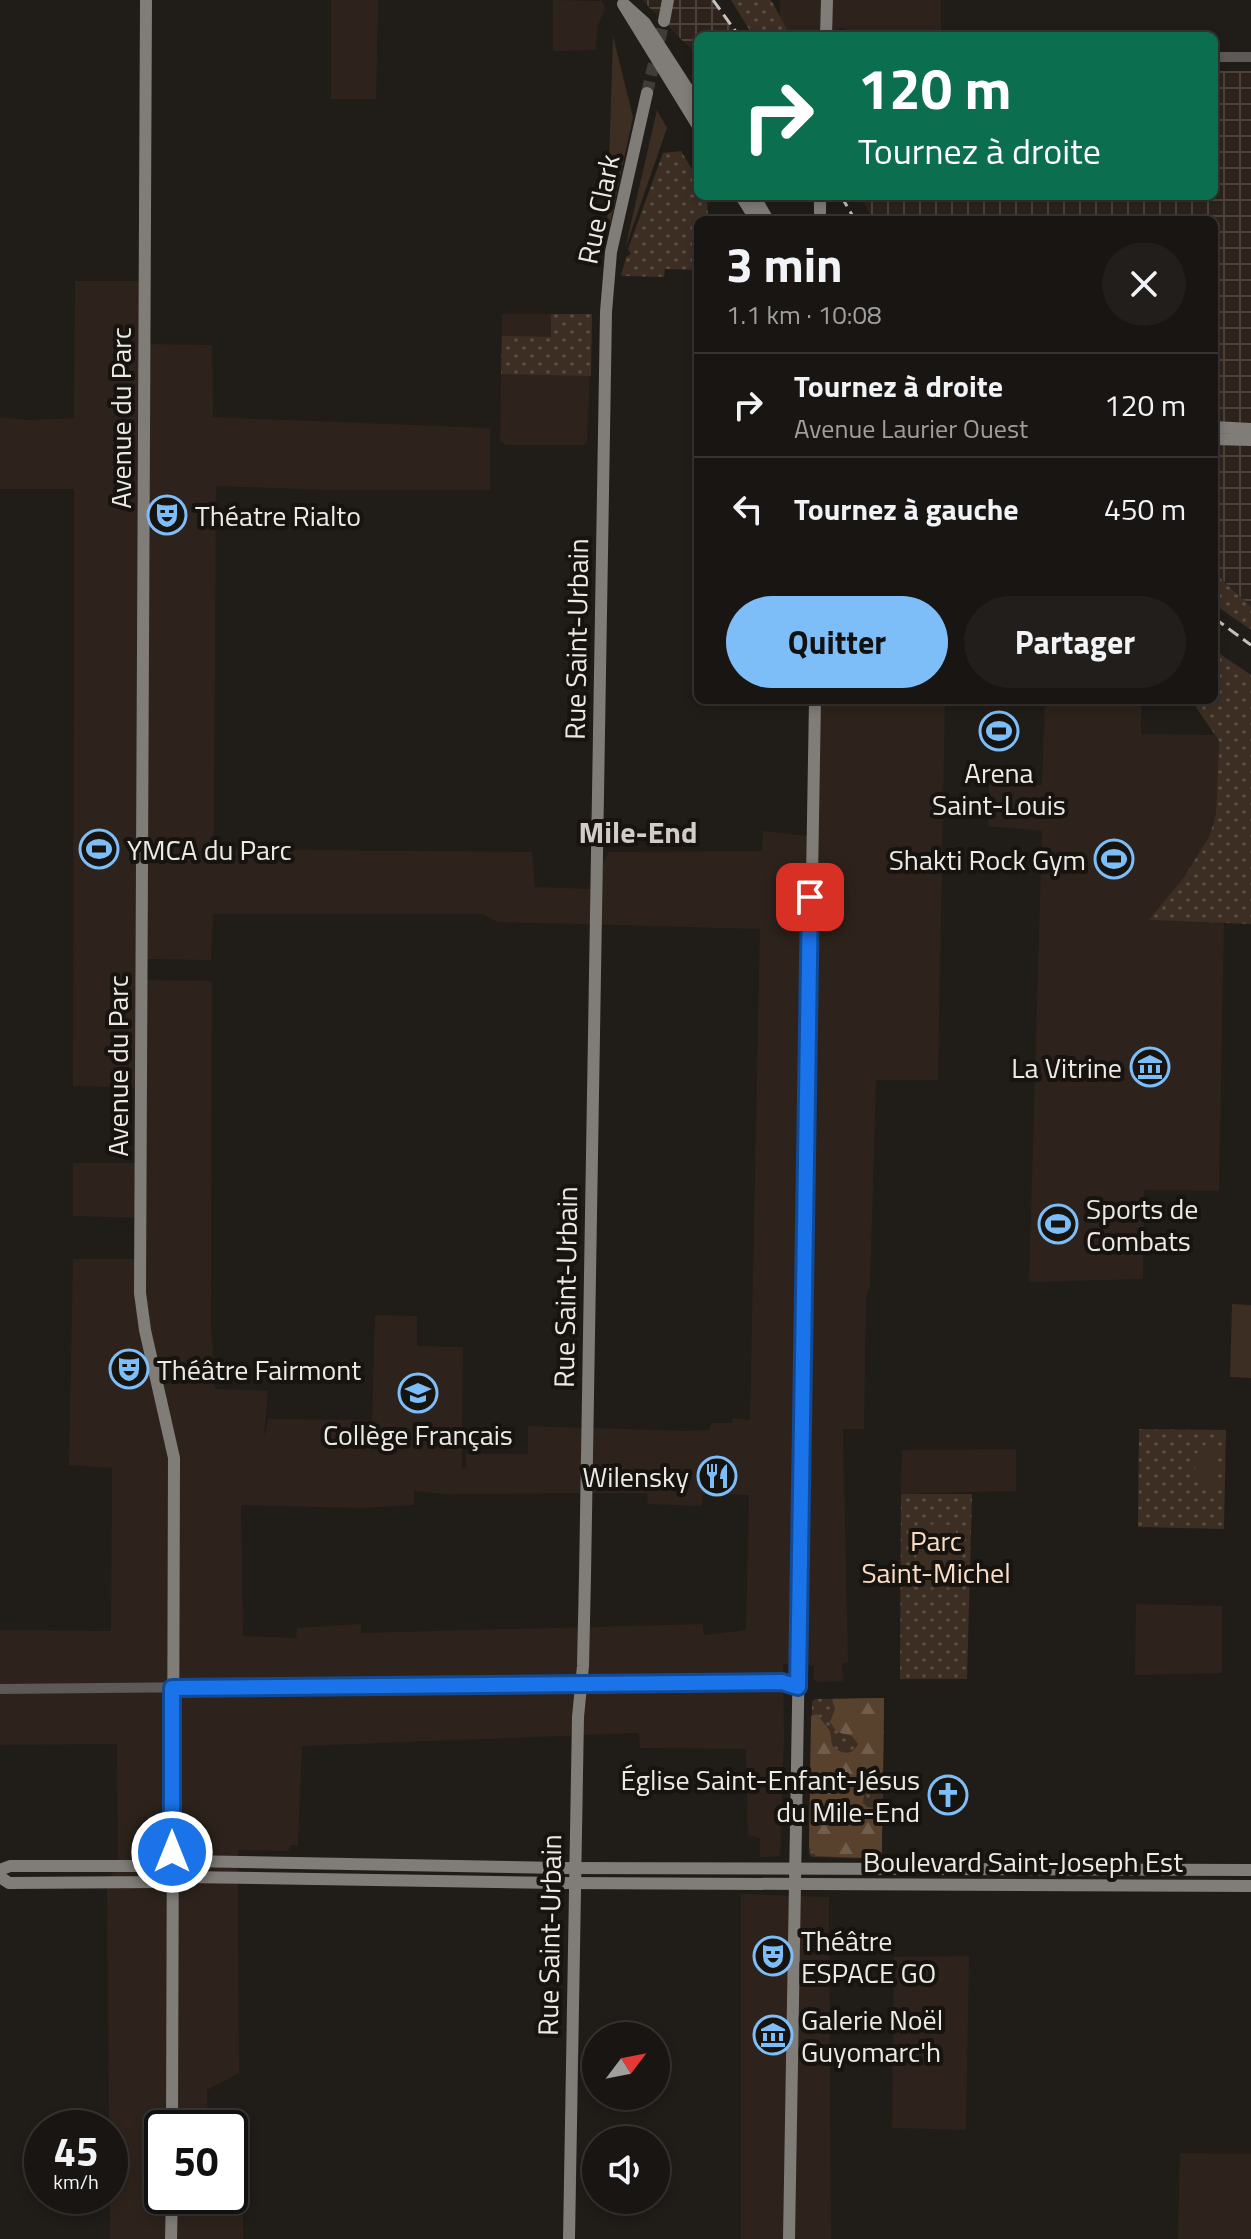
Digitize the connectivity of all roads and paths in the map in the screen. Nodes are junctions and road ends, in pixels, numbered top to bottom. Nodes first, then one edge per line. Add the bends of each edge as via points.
1 (146, 0) edge
2 (668, 0) edge
3 (827, 0) edge
4 (621, 2) edge
5 (664, 21) tunnel mouth
6 (826, 32) edge
7 (1218, 57) edge
8 (1251, 57) edge
9 (647, 93) tunnel mouth
10 (694, 99) edge
11 (694, 120) edge
12 (605, 336) joint
13 (1218, 427) edge
14 (1251, 429) edge
15 (1218, 439) edge
16 (1251, 440) edge
17 (815, 704) edge
18 (581, 1685) junction
19 (798, 1687) junction
20 (172, 1688) junction
21 (0, 1689) edge
22 (173, 1863) junction
23 (575, 1868) junction
24 (795, 1868) junction
25 (0, 1870) edge
26 (1251, 1870) edge
27 (0, 1877) edge
28 (173, 1880) junction
29 (575, 1883) junction
30 (795, 1884) junction
31 (1251, 1886) edge
32 (172, 2110) edge
33 (172, 2214) edge
34 (171, 2239) edge
35 (569, 2239) edge
36 (789, 2239) edge

1 - 20 main road, Avenue du Parc via 140,1293 174,1458
2 - 5 main road
3 - 6 main road
4 - 10 main road via 645,23
4 - 11 main road
7 - 8 street
9 - 12 main road, Rue Clark via 608,269
12 - 18 main road, Rue Saint-Urbain
13 - 14 main road
15 - 16 main road
17 - 19 main road
18 - 19 street via 782,1682
18 - 20 street
18 - 23 main road, Rue Saint-Urbain
19 - 24 main road
20 - 21 street
20 - 22 main road, Avenue du Parc
22 - 23 main road, Boulevard Saint-Joseph Est
22 - 25 main road, Boulevard Saint-Joseph Est
22 - 28 main road, Avenue du Parc
23 - 24 main road, Boulevard Saint-Joseph Est
23 - 29 main road, Rue Saint-Urbain
24 - 26 main road, Boulevard Saint-Joseph Est
24 - 30 main road
27 - 28 main road, Boulevard Saint-Joseph Est via 9,1883
28 - 29 main road, Boulevard Saint-Joseph Est
28 - 32 main road, Avenue du Parc
29 - 30 main road, Boulevard Saint-Joseph Est
29 - 35 main road, Rue Saint-Urbain
30 - 31 main road, Boulevard Saint-Joseph Est
30 - 36 main road
33 - 34 main road

